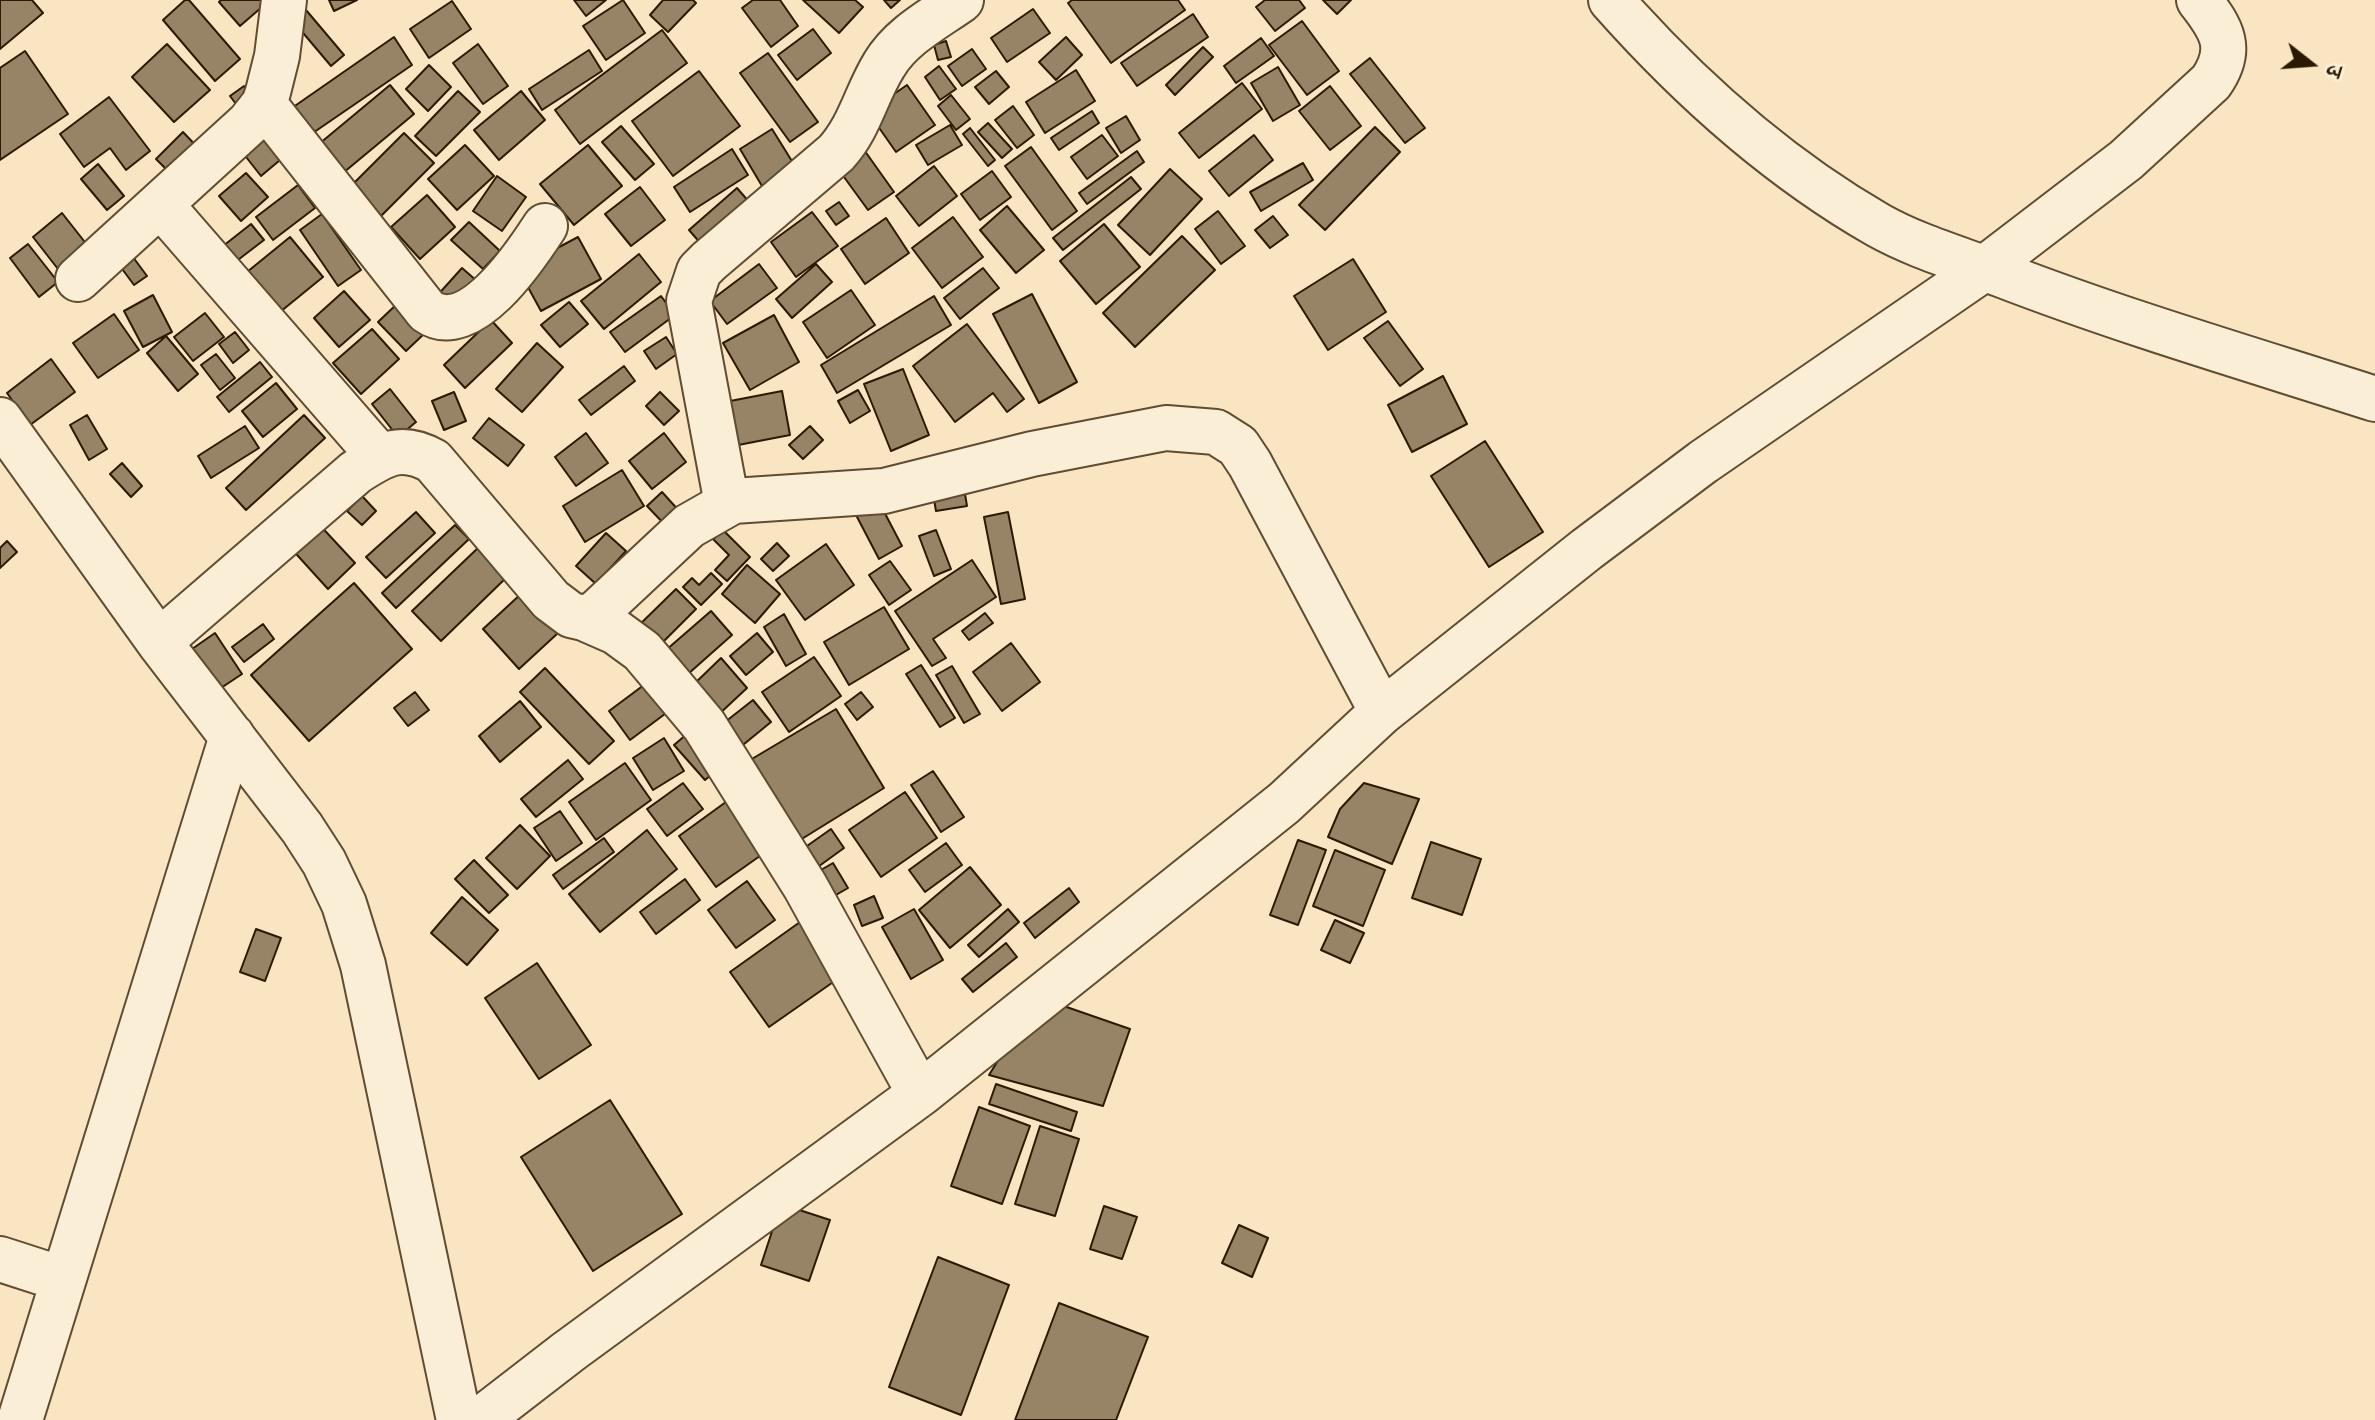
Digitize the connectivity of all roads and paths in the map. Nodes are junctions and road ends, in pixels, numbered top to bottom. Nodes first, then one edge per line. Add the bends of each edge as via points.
1 (284, 0) edge
2 (961, 0) edge
3 (1611, 0) edge
4 (2199, 0) edge
5 (264, 104) junction
6 (161, 205) junction
7 (545, 226) dead end
8 (1985, 268) junction
9 (78, 279) dead end
10 (2375, 399) edge
11 (0, 420) edge
12 (380, 457) junction
13 (727, 504) junction
14 (584, 618) junction
15 (159, 642) junction
16 (1382, 712) junction
17 (232, 736) junction
18 (920, 1094) junction
19 (0, 1259) edge
20 (62, 1279) junction
21 (20, 1420) edge
22 (459, 1420) edge
23 (480, 1420) edge

1 - 5 street
2 - 13 street via 898,45 883,65 850,138 836,153 699,271 689,301
3 - 8 street via 1706,98 1809,181 1880,226
4 - 8 street via 2217,23 2225,52 2211,82 2126,160
5 - 6 street
5 - 7 street via 436,318 465,314 484,300
6 - 9 street
6 - 12 street
8 - 10 street
8 - 16 street via 1703,462
11 - 15 street
12 - 14 street via 408,451 433,461 551,600
12 - 15 street
13 - 14 street via 689,526 606,605
13 - 16 street via 884,491 1166,428 1216,432 1238,446 1250,464
14 - 18 street via 642,651 704,725 805,886
15 - 17 street
16 - 18 street via 1284,803
17 - 20 street
17 - 22 street via 302,828 344,904 363,965
18 - 23 street
19 - 20 street
20 - 21 street

